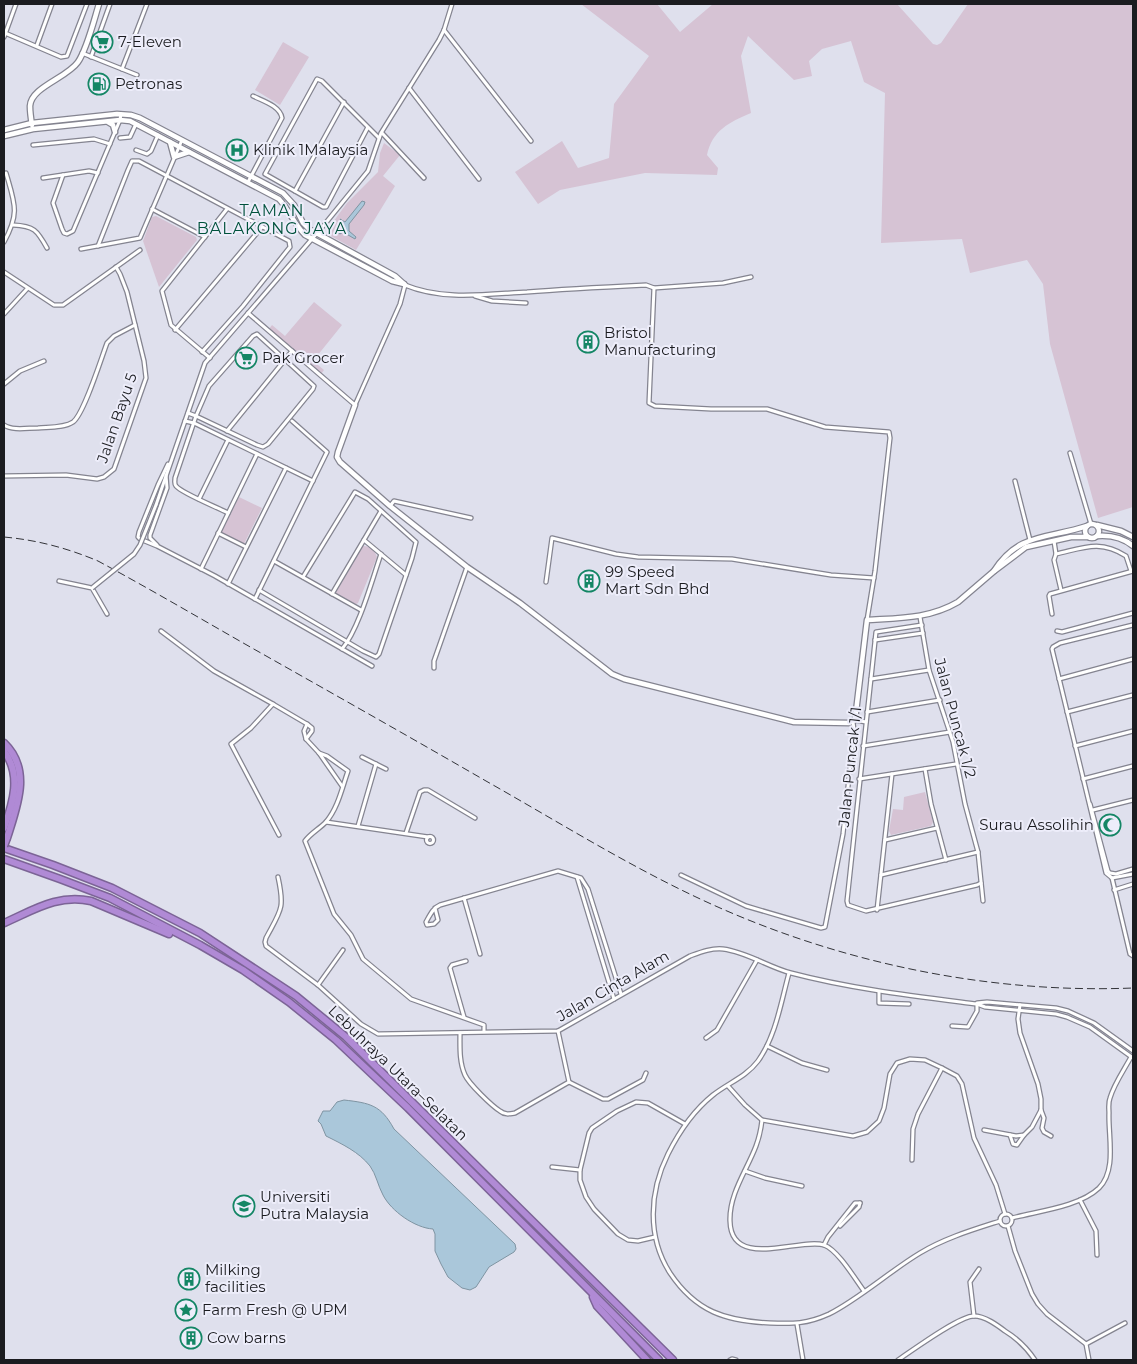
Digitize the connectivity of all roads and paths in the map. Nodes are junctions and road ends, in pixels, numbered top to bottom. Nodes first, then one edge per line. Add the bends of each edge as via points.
1 (16, 4) edge
2 (52, 4) edge
3 (87, 4) edge
4 (99, 4) edge
5 (110, 4) edge
6 (147, 4) edge
7 (452, 4) edge
8 (444, 30) junction
9 (4, 35) edge
10 (37, 45) junction
11 (82, 53) junction
12 (91, 57) junction
13 (122, 70) junction
14 (137, 75) dead end
15 (409, 88) junction
16 (253, 96) dead end
17 (344, 102) junction
18 (121, 114) junction
19 (120, 120) junction
20 (106, 121) junction
21 (32, 123) junction
22 (136, 124) junction
23 (368, 127) junction
24 (33, 129) junction
25 (4, 130) edge
26 (115, 132) junction
27 (382, 133) junction
28 (158, 135) junction
29 (4, 136) edge
30 (120, 138) dead end
31 (379, 138) junction
32 (182, 140) junction
33 (532, 141) dead end
34 (170, 142) junction
35 (110, 144) junction
36 (33, 145) dead end
37 (179, 147) junction
38 (136, 150) dead end
39 (189, 152) junction
40 (174, 157) junction
41 (6, 173) dead end
42 (98, 173) junction
43 (63, 175) junction
44 (166, 176) junction
45 (252, 176) junction
46 (43, 178) dead end
47 (424, 178) dead end
48 (479, 179) dead end
49 (248, 182) junction
50 (296, 191) junction
51 (152, 209) junction
52 (227, 209) junction
53 (13, 225) junction
54 (262, 226) junction
55 (316, 234) junction
56 (206, 237) junction
57 (311, 239) junction
58 (4, 242) edge
59 (98, 246) junction
60 (47, 248) dead end
61 (81, 249) dead end
62 (140, 250) dead end
63 (116, 267) junction
64 (4, 272) edge
65 (750, 277) dead end
66 (406, 285) junction
67 (654, 288) junction
68 (27, 289) junction
69 (474, 296) junction
70 (526, 303) dead end
71 (248, 313) junction
72 (4, 314) edge
73 (135, 325) junction
74 (175, 330) junction
75 (292, 351) junction
76 (202, 352) junction
77 (210, 358) junction
78 (285, 359) junction
79 (44, 360) dead end
80 (4, 384) edge
81 (355, 405) junction
82 (188, 413) junction
83 (196, 416) junction
84 (184, 421) junction
85 (292, 421) dead end
86 (194, 423) junction
87 (4, 425) edge
88 (227, 431) junction
89 (228, 440) junction
90 (1070, 453) dead end
91 (258, 454) junction
92 (170, 461) junction
93 (286, 468) junction
94 (166, 474) junction
95 (4, 476) edge
96 (314, 482) junction
97 (1015, 482) dead end
98 (199, 499) junction
99 (390, 506) junction
100 (381, 511) junction
101 (228, 513) junction
102 (471, 518) dead end
103 (1091, 525) junction
104 (218, 533) junction
105 (1097, 536) junction
106 (1088, 537) junction
107 (1133, 537) edge
108 (364, 540) junction
109 (1030, 540) junction
110 (1056, 540) junction
111 (1047, 542) junction
112 (157, 546) junction
113 (1133, 546) edge
114 (246, 547) junction
115 (1054, 549) junction
116 (381, 554) junction
117 (1056, 554) junction
118 (274, 561) junction
119 (467, 567) junction
120 (201, 569) junction
121 (1132, 571) edge
122 (993, 572) junction
123 (406, 575) junction
124 (303, 578) junction
125 (874, 578) junction
126 (59, 581) dead end
127 (546, 582) dead end
128 (228, 584) junction
129 (92, 588) junction
130 (259, 590) junction
131 (1061, 590) junction
132 (332, 594) junction
133 (255, 599) junction
134 (361, 610) junction
135 (1133, 612) edge
136 (107, 614) dead end
137 (1052, 614) dead end
138 (920, 617) junction
139 (867, 620) junction
140 (922, 625) junction
141 (1133, 625) edge
142 (161, 631) dead end
143 (1057, 631) dead end
144 (923, 633) junction
145 (875, 640) junction
146 (348, 642) junction
147 (342, 649) junction
148 (1133, 659) edge
149 (372, 666) dead end
150 (434, 668) dead end
151 (929, 670) junction
152 (871, 679) junction
153 (1059, 679) junction
154 (1133, 695) edge
155 (940, 700) junction
156 (273, 704) junction
157 (867, 712) junction
158 (1067, 712) junction
159 (854, 721) junction
160 (866, 722) junction
161 (307, 724) junction
162 (1133, 731) edge
163 (950, 732) junction
164 (306, 739) junction
165 (4, 743) edge
166 (863, 746) junction
167 (1075, 746) junction
168 (4, 752) edge
169 (319, 753) junction
170 (362, 757) dead end
171 (376, 764) junction
172 (956, 764) junction
173 (1133, 766) edge
174 (386, 769) dead end
175 (925, 769) junction
176 (892, 774) junction
177 (860, 779) junction
178 (1083, 779) junction
179 (343, 786) junction
180 (1133, 800) edge
181 (1091, 810) junction
182 (475, 818) dead end
183 (326, 822) junction
184 (358, 826) junction
185 (4, 828) edge
186 (937, 828) junction
187 (406, 833) junction
188 (279, 835) dead end
189 (428, 837) dead end
190 (884, 840) junction
191 (5, 844) edge
192 (978, 852) junction
193 (4, 859) edge
194 (946, 860) junction
195 (1133, 869) edge
196 (1133, 874) edge
197 (681, 875) dead end
198 (881, 875) junction
199 (577, 876) junction
200 (278, 877) dead end
201 (1112, 878) junction
202 (981, 883) junction
203 (1133, 884) edge
204 (588, 889) junction
205 (1114, 890) junction
206 (582, 891) junction
207 (464, 898) junction
208 (983, 901) dead end
209 (435, 908) junction
210 (877, 910) junction
211 (4, 923) edge
212 (200, 946) junction
213 (342, 950) dead end
214 (480, 954) dead end
215 (1133, 956) edge
216 (757, 960) junction
217 (466, 961) dead end
218 (789, 973) junction
219 (318, 986) junction
220 (879, 992) junction
221 (622, 995) junction
222 (614, 999) junction
223 (908, 1004) dead end
224 (977, 1004) junction
225 (1020, 1005) junction
226 (1019, 1010) junction
227 (465, 1017) junction
228 (952, 1026) dead end
229 (558, 1031) junction
230 (460, 1032) junction
231 (484, 1032) junction
232 (706, 1038) dead end
233 (768, 1046) junction
234 (1133, 1051) edge
235 (1132, 1058) edge
236 (942, 1068) junction
237 (827, 1070) dead end
238 (646, 1073) dead end
239 (569, 1082) junction
240 (728, 1086) junction
241 (1041, 1110) junction
242 (762, 1120) junction
243 (685, 1124) junction
244 (984, 1130) dead end
245 (1010, 1134) junction
246 (1024, 1135) junction
247 (1051, 1136) dead end
248 (912, 1160) dead end
249 (552, 1167) dead end
250 (580, 1170) junction
251 (745, 1171) junction
252 (802, 1186) dead end
253 (1080, 1200) junction
254 (1005, 1214) junction
255 (1012, 1218) junction
256 (1000, 1221) junction
257 (1008, 1226) junction
258 (655, 1237) junction
259 (825, 1245) junction
260 (1097, 1255) dead end
261 (979, 1269) dead end
262 (864, 1291) junction
263 (590, 1292) junction
264 (974, 1316) junction
265 (1124, 1323) dead end
266 (797, 1324) junction
267 (1086, 1344) junction
268 (647, 1360) edge
269 (659, 1360) edge
270 (673, 1360) edge
271 (730, 1360) edge
272 (736, 1360) edge
273 (803, 1360) edge
274 (898, 1360) edge
275 (1035, 1360) edge
276 (1089, 1360) edge

1 - 9 street
2 - 10 street
3 - 10 street via 67,56 61,57
4 - 11 street
5 - 12 street
6 - 13 street
7 - 8 street
8 - 15 street
8 - 33 street
9 - 10 street
11 - 12 street
11 - 21 street via 70,71 36,94 30,105
12 - 13 street
13 - 14 street
15 - 27 street
15 - 48 street
16 - 45 street via 276,108 282,118
17 - 23 street
17 - 50 street
17 - 50 street via 320,79 315,80 265,174
18 - 19 street
18 - 21 street
18 - 32 street via 140,118
19 - 20 street
19 - 22 street
19 - 26 street
20 - 24 street
20 - 26 street via 113,125
21 - 24 street
21 - 25 street
22 - 28 street
22 - 30 street via 130,137
23 - 31 street
23 - 50 street via 326,207
24 - 29 street
26 - 35 street
27 - 31 street
27 - 47 street
28 - 34 street
28 - 38 street via 147,154
31 - 55 street via 368,171
32 - 37 street
32 - 45 street
34 - 37 street
34 - 40 street
35 - 36 street via 94,139
35 - 42 street
37 - 39 street
37 - 40 street
39 - 40 street
39 - 49 street
40 - 44 street
41 - 53 street via 15,206
42 - 43 street via 89,171
42 - 43 street via 73,231 67,234 53,203
43 - 46 street
44 - 51 street
44 - 52 street
44 - 59 street via 139,161 132,161
45 - 49 street
45 - 55 street via 283,194 294,205 303,223
49 - 57 street via 279,199 300,230
51 - 56 street
51 - 59 street via 140,238
52 - 54 street
52 - 56 street
53 - 58 street
53 - 60 street via 35,230
54 - 74 street
54 - 76 street via 290,241 290,247
55 - 57 street
55 - 66 street
56 - 74 street via 162,291
57 - 66 street via 392,281
57 - 71 street
59 - 61 street
62 - 63 street
63 - 68 street via 59,306
63 - 73 street, Jalan Bayu 5 via 124,281
64 - 68 street
65 - 67 street via 723,283
66 - 69 street via 434,293
66 - 81 street
67 - 69 street via 646,285
67 - 125 street via 649,403 711,409 767,409 825,427 889,432
68 - 72 street
69 - 70 street via 492,301
71 - 75 street
71 - 77 street
73 - 87 street via 114,336 107,344 82,410 75,420 59,426 32,428
73 - 95 street, Jalan Bayu 5 via 146,378 114,469 104,478 97,479 66,475
74 - 76 street
75 - 78 street
75 - 81 street
76 - 77 street
77 - 82 street
78 - 83 street via 254,334 212,381
78 - 88 street
78 - 88 street via 314,386 313,389 263,447
79 - 80 street via 20,371
81 - 99 street via 337,457
82 - 83 street
82 - 84 street
83 - 86 street
83 - 88 street
84 - 86 street
84 - 92 street
85 - 96 street via 327,452
86 - 89 street
86 - 98 street via 175,483
89 - 91 street
89 - 98 street
90 - 103 street
91 - 93 street
91 - 101 street
92 - 94 street
92 - 112 street via 138,537
93 - 96 street
93 - 114 street
94 - 112 street via 167,488 150,535
94 - 129 street, bridge via 140,545 134,554
96 - 118 street
97 - 109 street
98 - 101 street
99 - 102 street via 394,502
99 - 119 street
100 - 108 street
100 - 123 street via 414,539 416,545
100 - 124 street via 355,492
101 - 104 street
103 - 105 street via 1099,531
103 - 106 street via 1085,533
103 - 107 street
103 - 109 street
104 - 114 street
104 - 120 street
105 - 106 street
105 - 113 street via 1110,535
106 - 110 street
108 - 116 street
108 - 132 street
109 - 110 street via 1033,543
109 - 122 street via 1018,544
110 - 111 street
110 - 115 street
111 - 115 street
111 - 122 street via 1021,550
112 - 120 street
114 - 128 street
115 - 117 street
116 - 123 street
116 - 134 street
117 - 121 street via 1091,546 1109,547 1126,556
117 - 131 street via 1054,560
118 - 124 street
118 - 130 street
119 - 150 street
119 - 159 street via 612,674 624,679 794,722
120 - 128 street
121 - 131 street
122 - 138 street via 947,609
123 - 146 street via 379,654 372,656
124 - 132 street
125 - 127 street via 831,575 732,559 638,557 552,538
125 - 139 street
126 - 129 street
128 - 133 street
129 - 136 street
130 - 133 street
130 - 146 street
131 - 137 street via 1048,596
132 - 134 street
133 - 147 street
134 - 146 street
135 - 143 street
138 - 139 street
138 - 140 street, Jalan Puncak 1/2
139 - 159 street
140 - 144 street, Jalan Puncak 1/2
140 - 145 street, Jalan Puncak 1/1 via 876,632
141 - 153 street via 1053,647
142 - 156 street via 214,670
144 - 145 street
144 - 151 street, Jalan Puncak 1/2
145 - 152 street, Jalan Puncak 1/1
146 - 147 street
147 - 149 street
148 - 153 street
151 - 152 street
151 - 155 street, Jalan Puncak 1/2
152 - 157 street, Jalan Puncak 1/1
153 - 158 street
154 - 158 street
155 - 157 street
155 - 163 street, Jalan Puncak 1/2
156 - 161 street
156 - 188 street via 231,744
157 - 160 street, Jalan Puncak 1/1
158 - 167 street
159 - 160 street
159 - 197 street via 843,834 824,927 746,906
160 - 166 street, Jalan Puncak 1/1
161 - 164 street via 304,731
161 - 164 street via 312,731
162 - 167 street
163 - 166 street
163 - 172 street, Jalan Puncak 1/2
164 - 169 street
165 - 191 highway via 16,761 21,783
166 - 177 street, Jalan Puncak 1/1
167 - 178 street
168 - 185 highway via 12,765 14,785 12,805
169 - 179 street
169 - 179 street via 347,769
170 - 171 street
171 - 174 street
171 - 184 street
172 - 175 street
172 - 192 street, Jalan Puncak 1/2
173 - 178 street
175 - 176 street
175 - 186 street
176 - 177 street
176 - 190 street
177 - 210 street, Jalan Puncak 1/1 via 847,901 848,905 866,911
178 - 181 street
179 - 183 street
180 - 181 street
181 - 195 street via 1108,870 1116,874
181 - 201 street via 1106,873
182 - 187 street via 424,790 420,792
183 - 184 street
183 - 227 street via 307,838 306,846 334,914 351,935 363,959 411,999
184 - 187 street
186 - 190 street
186 - 194 street
187 - 189 street
190 - 198 street
191 - 270 highway, Lebuhraya Utara–Selatan via 112,888 200,933 296,996 346,1037
192 - 194 street
192 - 202 street, Jalan Puncak 1/2
193 - 212 highway, Lebuhraya Utara–Selatan via 110,898
194 - 198 street
196 - 201 street
198 - 210 street
199 - 204 street
199 - 206 street
199 - 207 street via 558,871
200 - 219 street, Jalan Cinta Alam via 282,905 266,946
201 - 205 street
202 - 208 street, Jalan Puncak 1/2
202 - 210 street
203 - 205 street
204 - 206 street
204 - 221 street
205 - 215 street
206 - 222 street
207 - 209 street
207 - 214 street
209 - 209 street via 438,920 427,925 426,922
211 - 212 highway via 54,901 80,899
212 - 263 highway, Lebuhraya Utara–Selatan via 254,977 336,1040
213 - 219 street
216 - 218 street, Jalan Cinta Alam
216 - 221 street, Jalan Cinta Alam via 739,952 705,950
216 - 232 street via 717,1030
217 - 227 street via 450,968
218 - 220 street, Jalan Cinta Alam
218 - 233 street
219 - 230 street, Jalan Cinta Alam via 361,1024 378,1034
220 - 223 street via 879,1003
220 - 224 street, Jalan Cinta Alam
221 - 222 street, Jalan Cinta Alam
222 - 229 street, Jalan Cinta Alam
224 - 225 street, Jalan Cinta Alam
224 - 226 street, Jalan Cinta Alam
224 - 228 street via 977,1012 968,1028
225 - 226 street
225 - 234 street, Jalan Cinta Alam via 1062,1009 1075,1014 1094,1023
226 - 235 street, Jalan Cinta Alam via 1067,1017 1090,1027
226 - 241 street via 1020,1033 1038,1084
227 - 231 street via 484,1025
229 - 231 street, Jalan Cinta Alam
229 - 239 street
230 - 231 street, Jalan Cinta Alam
230 - 239 street via 465,1075 500,1111 515,1113
233 - 237 street via 782,1055
233 - 240 street via 757,1062
235 - 253 street via 1109,1099 1110,1160 1107,1176 1099,1188
236 - 242 street via 925,1060 910,1059 897,1063 890,1074 879,1122 867,1132 853,1136
236 - 248 street via 913,1129
236 - 254 street via 957,1076 962,1084 974,1138 996,1185
238 - 239 street via 643,1080 608,1099
240 - 242 street
240 - 243 street via 700,1106
241 - 246 street
241 - 247 street via 1044,1118 1042,1128
242 - 251 street via 757,1145
243 - 250 street via 648,1103 617,1111 592,1128
243 - 258 street via 668,1154 654,1195
244 - 245 street
245 - 246 street
245 - 246 street via 1013,1144 1017,1145
249 - 250 street
250 - 258 street via 586,1197 618,1234 628,1240
251 - 252 street
251 - 259 street via 736,1190 730,1222 732,1234 739,1242 764,1250
253 - 255 street
253 - 260 street via 1096,1231
254 - 255 street
254 - 256 street
255 - 257 street
256 - 257 street
256 - 262 street via 945,1240
257 - 267 street via 1026,1283 1038,1304
258 - 266 street via 676,1282 706,1308 724,1317 748,1322
259 - 259 street via 855,1203 860,1203 859,1207
259 - 262 street via 838,1255
261 - 264 street via 970,1282
262 - 266 street via 829,1314
263 - 268 highway via 597,1306
263 - 269 highway, Lebuhraya Utara–Selatan
264 - 274 street via 960,1321
264 - 275 street via 986,1319 1016,1338
265 - 267 street
266 - 273 street
267 - 276 street
271 - 272 street

